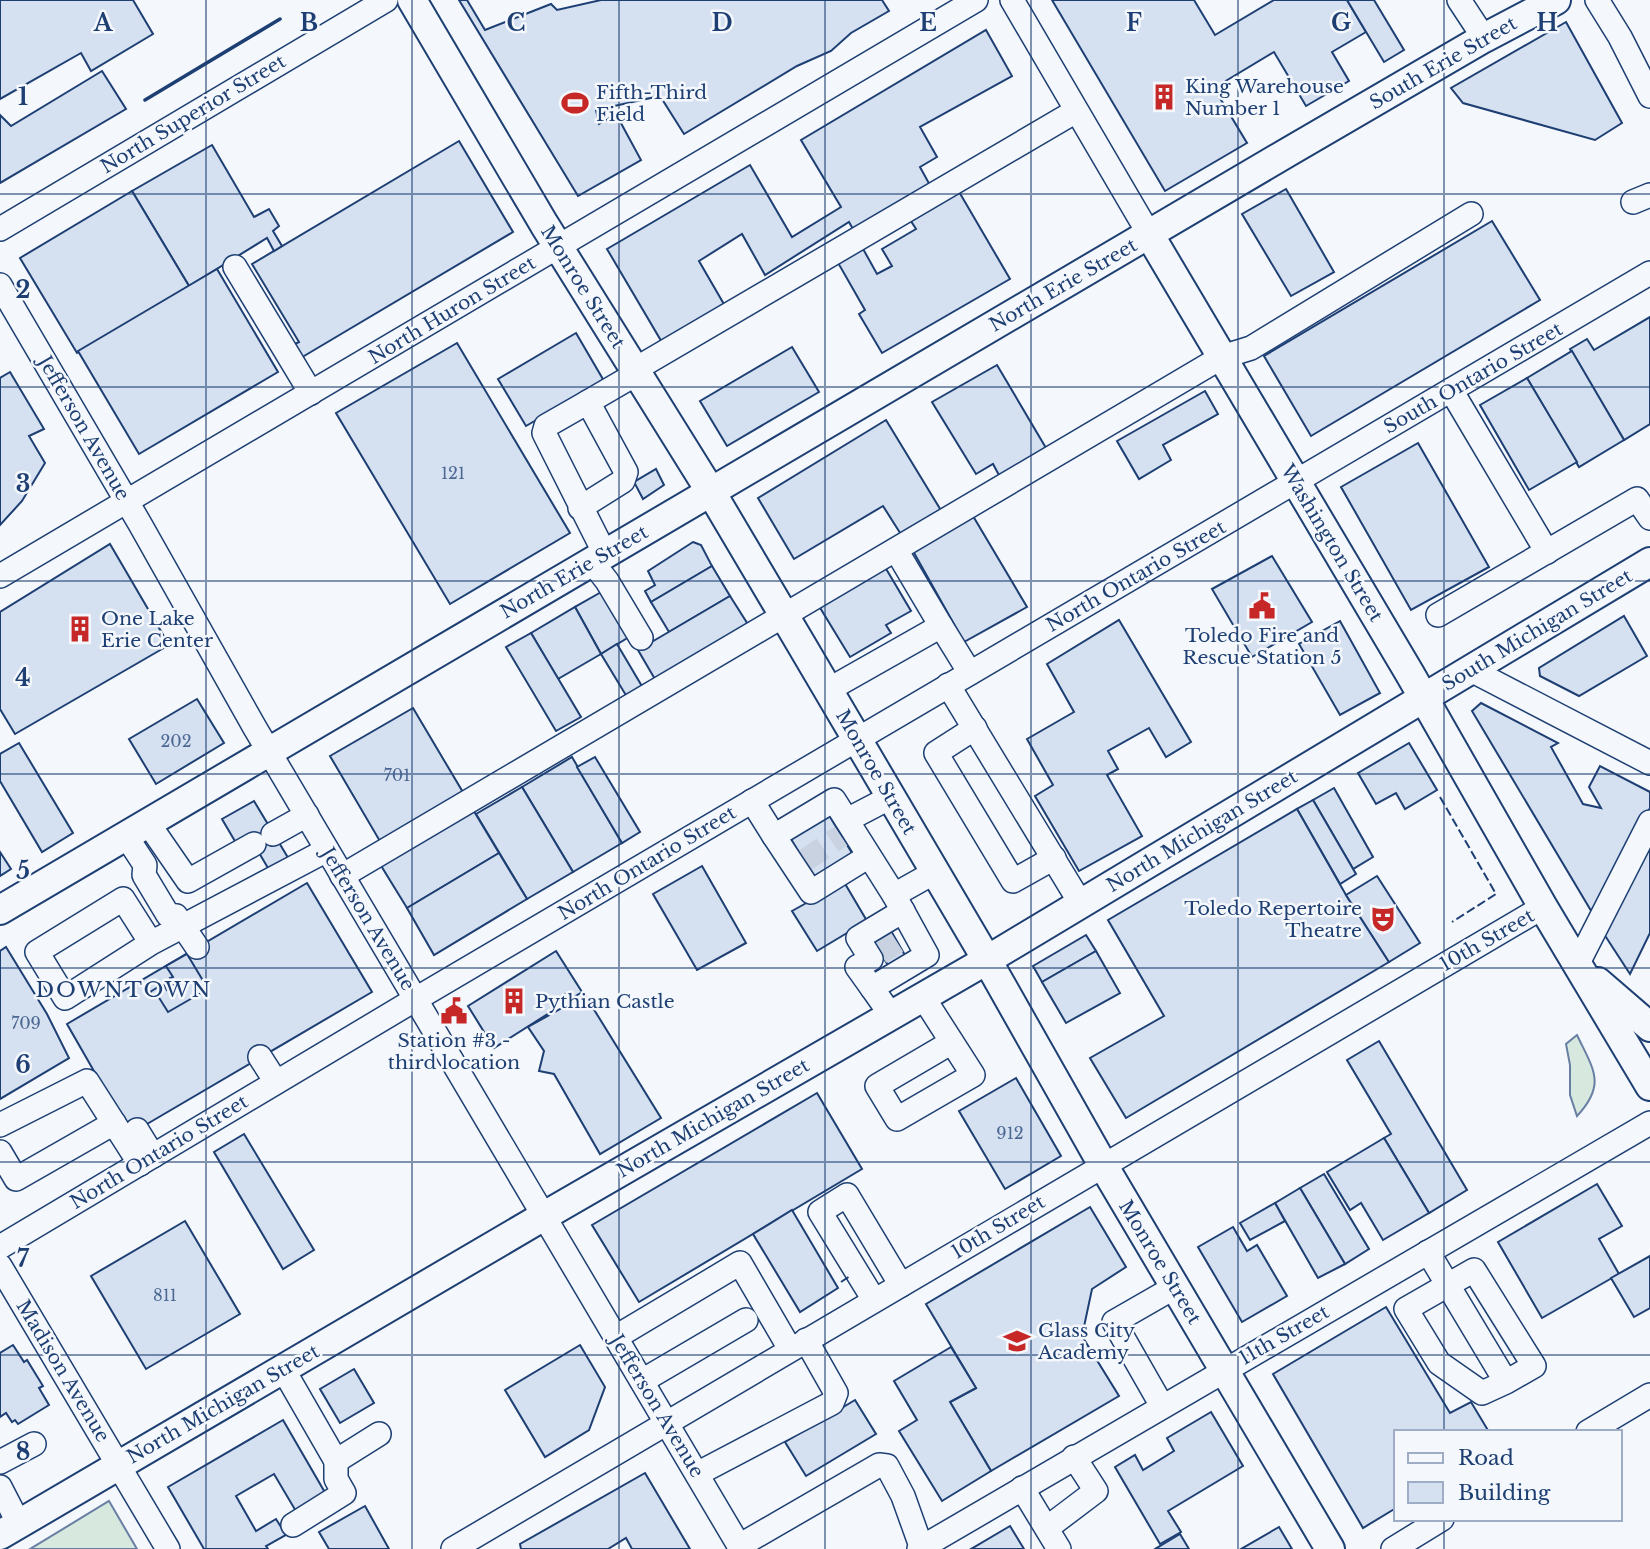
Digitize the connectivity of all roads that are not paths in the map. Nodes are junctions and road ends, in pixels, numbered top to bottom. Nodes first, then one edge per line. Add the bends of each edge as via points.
1 (386, 0) edge
2 (412, 0) edge
3 (976, 0) edge
4 (1012, 0) edge
5 (1459, 0) edge
6 (1556, 0) edge
7 (1597, 0) edge
8 (1484, 38) junction
9 (1650, 96) edge
10 (1076, 111) junction
11 (1471, 215) dead end
12 (0, 229) edge
13 (1149, 234) junction
14 (559, 247) junction
15 (235, 267) dead end
16 (1650, 274) edge
17 (0, 285) edge
18 (1222, 358) junction
19 (635, 372) junction
20 (1451, 390) junction
21 (311, 393) junction
22 (588, 402) junction
23 (1296, 482) junction
24 (711, 492) junction
25 (127, 502) junction
26 (580, 508) junction
27 (1650, 518) edge
28 (896, 550) junction
29 (1547, 552) junction
30 (598, 558) junction
31 (1650, 562) edge
32 (0, 576) edge
33 (1438, 615) dead end
34 (784, 616) junction
35 (941, 626) junction
36 (641, 638) dead end
37 (1469, 669) junction
38 (970, 673) junction
39 (948, 685) junction
40 (828, 690) junction
41 (1424, 698) junction
42 (975, 729) junction
43 (857, 739) junction
44 (269, 752) junction
45 (1650, 763) edge
46 (891, 797) junction
47 (752, 801) junction
48 (307, 815) junction
49 (1650, 822) edge
50 (847, 828) junction
51 (137, 829) junction
52 (774, 836) junction
53 (254, 844) junction
54 (327, 850) junction
55 (869, 856) junction
56 (1054, 858) junction
57 (935, 872) junction
58 (342, 876) junction
59 (255, 888) junction
60 (898, 903) junction
61 (1081, 904) junction
62 (1544, 907) junction
63 (0, 910) edge
64 (180, 921) junction
65 (151, 943) junction
66 (197, 947) dead end
67 (891, 947) junction
68 (987, 960) junction
69 (1578, 963) junction
70 (872, 988) junction
71 (923, 997) junction
72 (416, 999) junction
73 (891, 1015) junction
74 (1650, 1027) edge
75 (952, 1042) dead end
76 (260, 1057) dead end
77 (276, 1083) junction
78 (1650, 1086) edge
79 (114, 1123) junction
80 (1650, 1123) edge
81 (0, 1125) edge
82 (137, 1130) dead end
83 (0, 1152) edge
84 (146, 1160) junction
85 (1103, 1165) junction
86 (544, 1216) junction
87 (0, 1247) edge
88 (1428, 1252) junction
89 (885, 1259) junction
90 (0, 1266) edge
91 (858, 1274) junction
92 (901, 1285) junction
93 (1447, 1286) junction
94 (1175, 1287) junction
95 (874, 1300) junction
96 (746, 1320) dead end
97 (616, 1338) junction
98 (798, 1345) junction
99 (282, 1369) junction
100 (1224, 1370) junction
101 (642, 1381) junction
102 (1506, 1382) junction
103 (1650, 1395) edge
104 (1162, 1406) junction
105 (666, 1422) junction
106 (1591, 1430) edge
107 (379, 1433) dead end
108 (34, 1444) dead end
109 (3, 1453) edge
110 (1074, 1457) junction
111 (336, 1461) junction
112 (119, 1465) junction
113 (697, 1474) junction
114 (0, 1487) edge
115 (1022, 1488) junction
116 (1439, 1521) edge
117 (293, 1525) dead end
118 (1047, 1528) junction
119 (9, 1529) edge
120 (740, 1547) edge
121 (920, 1548) edge
122 (168, 1549) edge
123 (453, 1549) edge
124 (1059, 1549) edge
125 (1330, 1549) edge
126 (1393, 1549) edge

1 - 12 street, North Superior Street
2 - 14 main road, Monroe Street
3 - 14 street, North Huron Street
4 - 10 street, Washington Street
5 - 8 street
6 - 8 main road, South Erie Street
7 - 9 street
8 - 13 main road, South Erie Street
10 - 13 street, Washington Street
10 - 19 street
11 - 18 street via 1251,348
13 - 18 main road, Washington Street
13 - 24 main road, North Erie Street
14 - 19 main road, Monroe Street
14 - 21 street, North Huron Street
15 - 21 street
16 - 20 street, South Ontario Street
17 - 25 street, Jefferson Avenue
18 - 23 main road, Washington Street
18 - 28 street
19 - 22 street
19 - 24 main road, Monroe Street
20 - 23 street, South Ontario Street
20 - 29 street
21 - 25 street, North Huron Street
22 - 26 street via 546,426 544,433
22 - 26 street via 626,472 623,481
23 - 38 street, North Ontario Street
23 - 41 main road, Washington Street
24 - 30 main road, North Erie Street
24 - 34 main road, Monroe Street
25 - 32 street, North Huron Street
25 - 44 street, Jefferson Avenue
26 - 30 street
27 - 29 street via 1637,499
28 - 34 street
28 - 35 street
29 - 33 street
30 - 36 street
30 - 44 main road, North Erie Street
31 - 37 main road, South Michigan Street
34 - 40 main road, Monroe Street
34 - 58 street
35 - 38 street
35 - 40 street
37 - 41 main road, South Michigan Street
37 - 45 street
38 - 39 street, North Ontario Street
39 - 42 street
39 - 43 street, North Ontario Street
40 - 43 main road, Monroe Street
41 - 61 main road, North Michigan Street
41 - 62 main road, Washington Street
42 - 56 street
42 - 56 street via 936,753 1013,881
43 - 46 main road, Monroe Street
43 - 47 street, North Ontario Street
44 - 48 street, Jefferson Avenue
44 - 51 main road, North Erie Street
46 - 50 street
46 - 57 main road, Monroe Street
47 - 52 street
47 - 72 street, North Ontario Street
48 - 53 street
48 - 54 street, Jefferson Avenue
49 - 69 street
50 - 52 street via 834,800
50 - 55 street
51 - 53 street via 188,881
51 - 63 main road, North Erie Street
51 - 64 street via 144,875 168,915
52 - 55 street via 799,863 811,892
53 - 59 street
54 - 58 street, Jefferson Avenue
54 - 59 street
55 - 60 street
56 - 61 street
57 - 60 street
57 - 68 main road, Monroe Street
58 - 72 street, Jefferson Avenue
59 - 64 street
60 - 67 street
60 - 67 street via 858,938
61 - 68 main road, North Michigan Street
62 - 69 main road, Washington Street
62 - 85 street, 10th Street
64 - 65 street
64 - 66 street
65 - 65 street via 124,899 37,952 65,998
67 - 70 street via 857,967
67 - 70 street via 926,955
68 - 71 main road, North Michigan Street
68 - 85 main road, Monroe Street
69 - 74 main road
69 - 78 main road, Washington Street
70 - 73 street
71 - 73 main road, North Michigan Street
71 - 75 street
72 - 77 street, North Ontario Street
72 - 86 street, Jefferson Avenue
73 - 86 main road, North Michigan Street
76 - 77 street
77 - 84 street, North Ontario Street
79 - 81 street via 101,1095 87,1081
79 - 83 street via 16,1179
79 - 84 street
80 - 88 street, 11th Street
82 - 84 street
84 - 87 street, North Ontario Street
85 - 92 street, 10th Street
85 - 94 main road, Monroe Street
86 - 97 street, Jefferson Avenue
86 - 99 main road, North Michigan Street
88 - 93 street
88 - 100 street, 11th Street
89 - 91 street
89 - 91 street via 847,1195 820,1212
89 - 92 street
90 - 112 street, Madison Avenue
91 - 95 street
92 - 95 street, 10th Street
93 - 102 street
93 - 102 street via 1474,1270 1534,1366
93 - 102 street via 1406,1309 1439,1363 1482,1393
94 - 100 main road, Monroe Street
94 - 104 street via 1114,1322
95 - 98 street, 10th Street
96 - 101 street
97 - 98 street via 740,1263
97 - 101 street, Jefferson Avenue
98 - 105 street, 10th Street
98 - 113 street via 836,1393 832,1403
99 - 111 street
99 - 112 main road, North Michigan Street
100 - 104 street, 11th Street
100 - 125 main road, Monroe Street
101 - 105 street, Jefferson Avenue
103 - 106 street
104 - 110 street, 11th Street
105 - 113 street, Jefferson Avenue
105 - 123 street, 10th Street
107 - 111 street
108 - 109 street
110 - 115 street, 11th Street
110 - 118 street via 1096,1492
111 - 117 street via 336,1479 344,1493
112 - 119 main road, North Michigan Street
112 - 122 street, Madison Avenue
113 - 120 street, Jefferson Avenue
114 - 119 street
115 - 118 street
115 - 121 street, 11th Street
116 - 126 street
118 - 124 street
120 - 121 street via 879,1465 887,1466 903,1496

